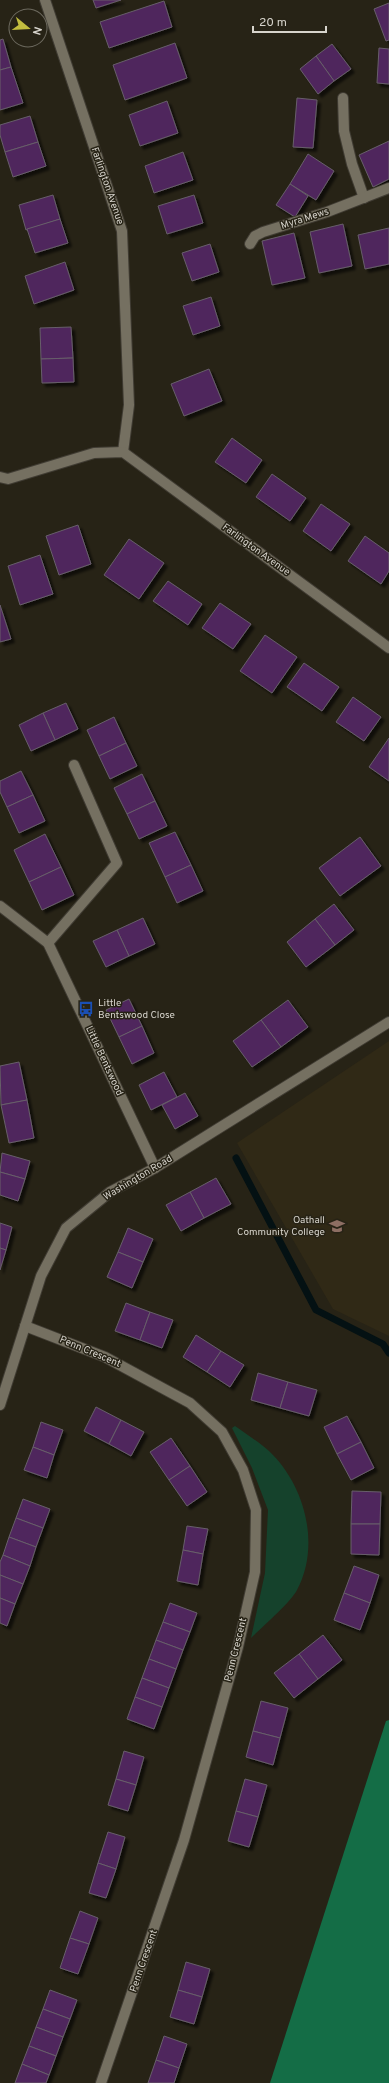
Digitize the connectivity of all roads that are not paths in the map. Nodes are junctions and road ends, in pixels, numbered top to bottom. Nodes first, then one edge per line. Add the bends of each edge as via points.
1 (45, 0) edge
2 (343, 98) dead end
3 (389, 188) edge
4 (364, 198) junction
5 (250, 244) dead end
6 (123, 452) junction
7 (0, 477) edge
8 (389, 648) edge
9 (74, 766) dead end
10 (0, 906) edge
11 (48, 943) junction
12 (389, 1022) edge
13 (155, 1168) junction
14 (25, 1326) junction
15 (0, 1405) edge
16 (101, 2083) edge

1 - 6 street, Farlington Avenue via 122,231 129,405
2 - 4 street via 344,131
3 - 4 street, Myra Mews
4 - 5 street, Myra Mews via 263,232 255,236
6 - 7 street via 94,453 8,479
6 - 8 street, Farlington Avenue
9 - 11 street via 117,864
10 - 11 street, Little Bentswood
11 - 13 street, Little Bentswood
12 - 13 street, Washington Road
13 - 14 street, Washington Road via 110,1192 66,1228 41,1276
14 - 15 street, Washington Road
14 - 16 street, Penn Crescent via 105,1357 190,1403 222,1432 242,1470 256,1510 255,1572 238,1647 184,1840

